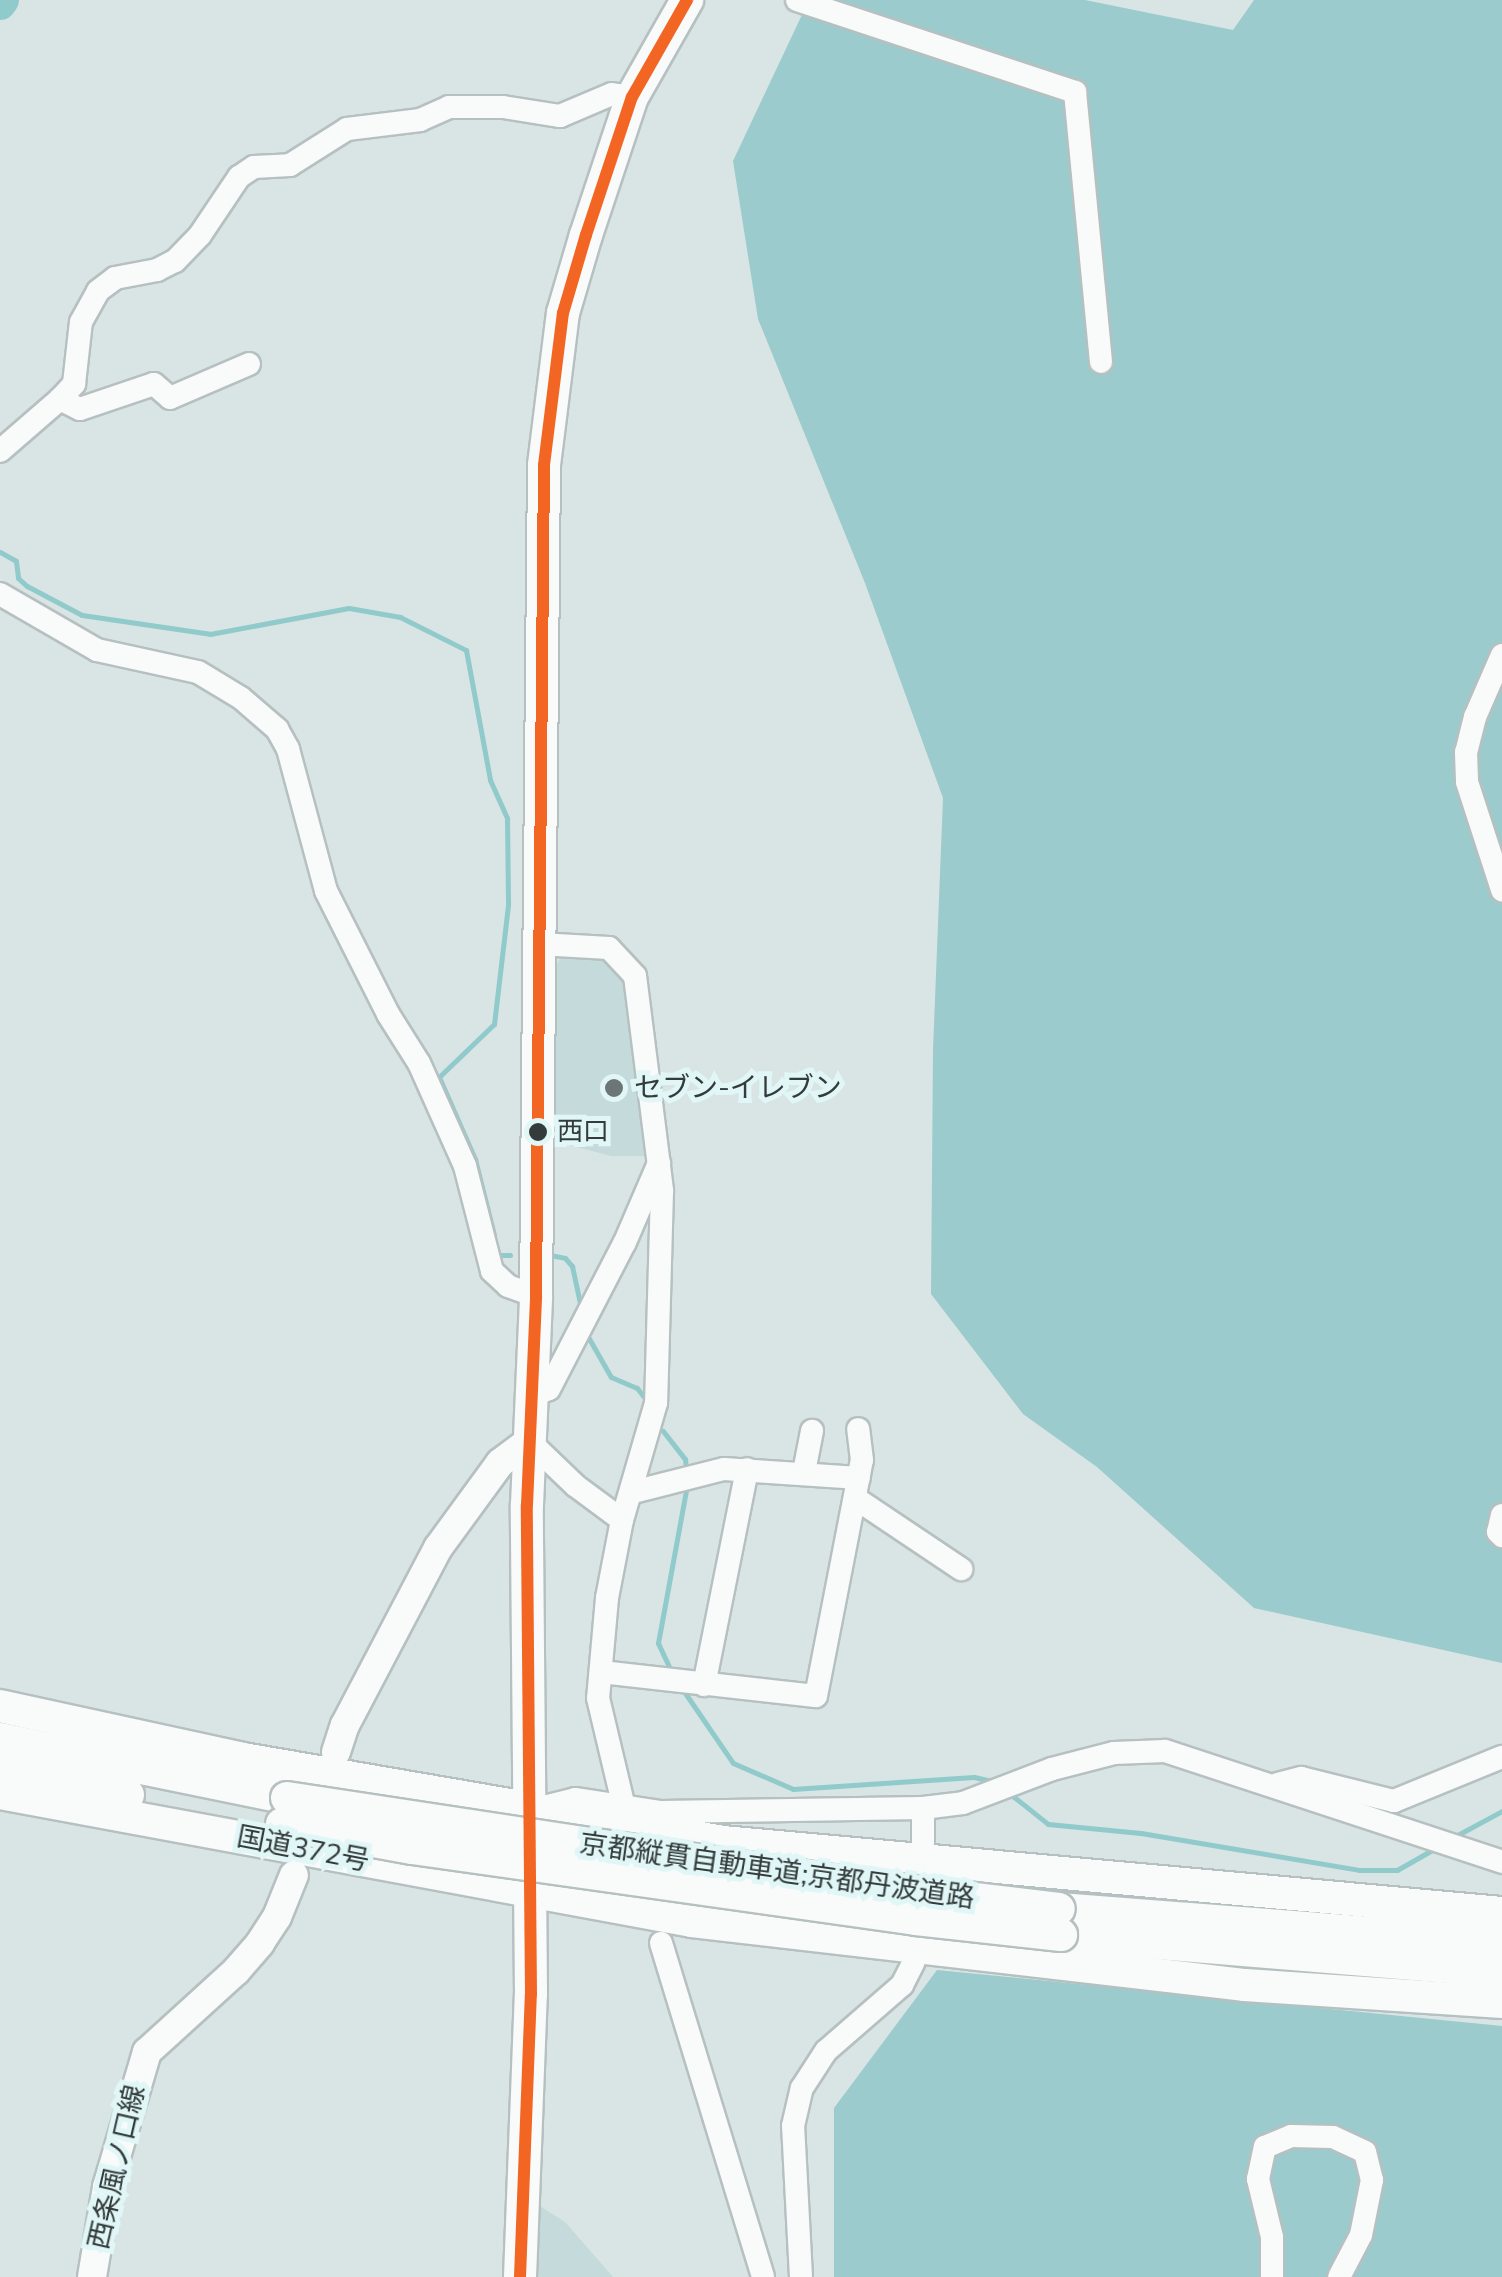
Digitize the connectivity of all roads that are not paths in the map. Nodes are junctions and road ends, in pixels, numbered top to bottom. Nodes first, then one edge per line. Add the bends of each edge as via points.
1 (687, 0) edge
2 (796, 0) edge
3 (632, 97) junction
4 (1102, 362) dead end
5 (249, 364) dead end
6 (60, 399) junction
7 (0, 451) edge
8 (0, 594) edge
9 (1502, 655) edge
10 (1502, 890) edge
11 (538, 944) junction
12 (660, 1163) junction
13 (536, 1296) junction
14 (530, 1396) junction
15 (858, 1429) dead end
16 (812, 1431) dead end
17 (529, 1441) junction
18 (748, 1470) junction
19 (804, 1472) junction
20 (857, 1488) junction
21 (633, 1492) junction
22 (1502, 1515) edge
23 (622, 1520) junction
24 (1502, 1536) edge
25 (961, 1569) dead end
26 (600, 1672) junction
27 (687, 1684) junction
28 (0, 1706) edge
29 (0, 1739) edge
30 (336, 1752) dead end
31 (1502, 1758) edge
32 (0, 1768) edge
33 (137, 1782) junction
34 (1273, 1786) junction
35 (323, 1790) dead end
36 (0, 1793) edge
37 (624, 1806) junction
38 (923, 1808) junction
39 (530, 1811) junction
40 (292, 1820) junction
41 (923, 1843) dead end
42 (1502, 1862) edge
43 (294, 1875) dead end
44 (527, 1891) junction
45 (1502, 1913) edge
46 (1060, 1922) junction
47 (661, 1943) dead end
48 (1502, 1943) edge
49 (913, 1963) dead end
50 (1502, 1971) edge
51 (1502, 2002) edge
52 (92, 2277) edge
53 (520, 2277) edge
54 (763, 2277) edge
55 (801, 2277) edge
56 (1272, 2277) edge
57 (1339, 2277) edge

1 - 3 highway
2 - 4 street via 1075,92
3 - 6 street via 612,94 560,116 450,107 420,120 347,129 290,165 254,166 230,187 175,261 115,278 98,291 78,336 74,384
3 - 11 highway via 576,266 550,387
5 - 6 street via 170,398 154,384 80,408
6 - 7 street
8 - 13 street via 97,650 198,672 277,729 326,891 458,1149 492,1271 508,1286
9 - 10 street via 1466,752 1466,782
11 - 12 street via 608,948 635,976
11 - 13 highway
12 - 14 street via 549,1389
12 - 21 street via 656,1402
13 - 14 highway
14 - 17 highway
15 - 20 street
16 - 19 street
17 - 23 street
17 - 30 main road via 500,1464 426,1568
17 - 39 highway
18 - 19 street
18 - 21 street via 724,1468
18 - 27 street
19 - 20 street
20 - 25 street
20 - 27 street via 816,1696
21 - 23 street
22 - 24 street
23 - 26 street
26 - 27 street
26 - 37 street via 601,1723
28 - 39 highway
29 - 33 highway, 京都縦貫自動車道;京都丹波道路
31 - 34 street via 1394,1801 1300,1778
32 - 33 highway, 京都縦貫自動車道;京都丹波道路
33 - 40 highway, 京都縦貫自動車道;京都丹波道路
34 - 38 street via 1164,1751 1114,1753 963,1803
34 - 42 street
35 - 40 main road
36 - 44 highway, 国道372号
37 - 38 street via 661,1812
37 - 39 street via 575,1799
38 - 41 street
39 - 44 highway
39 - 45 highway via 722,1842
40 - 46 highway, 京都縦貫自動車道;京都丹波道路, bridge via 412,1848 916,1920
43 - 52 main road, 西条風ノ口線 via 277,1917 236,1971 147,2052 107,2187
44 - 51 highway, 国道372号 via 692,1921 912,1949 1245,1985
44 - 53 highway via 531,1994
46 - 48 highway, 京都縦貫自動車道;京都丹波道路
46 - 50 highway, 京都縦貫自動車道;京都丹波道路
47 - 54 street
49 - 55 street via 902,1985 826,2051 802,2088 793,2126
56 - 57 street via 1272,2237 1258,2179 1265,2148 1291,2136 1333,2137 1365,2152 1372,2180 1362,2235

